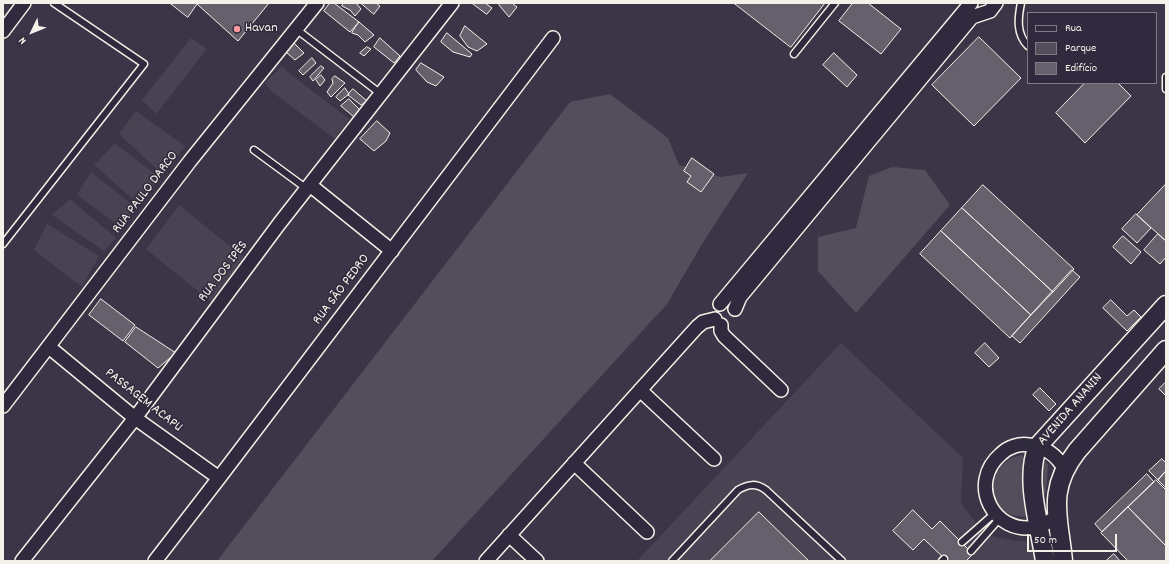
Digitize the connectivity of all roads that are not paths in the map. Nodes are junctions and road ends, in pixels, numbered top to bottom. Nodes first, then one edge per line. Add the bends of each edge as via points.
1 (24, 3) edge
2 (54, 3) edge
3 (317, 3) edge
4 (452, 3) edge
5 (835, 3) edge
6 (996, 3) edge
7 (1020, 3) edge
8 (969, 10) edge
9 (296, 29) junction
10 (3, 31) edge
11 (553, 38) dead end
12 (1027, 45) edge
13 (794, 54) dead end
14 (1166, 77) edge
15 (1166, 89) edge
16 (381, 94) junction
17 (254, 150) dead end
18 (308, 187) junction
19 (3, 244) edge
20 (392, 251) junction
21 (720, 304) junction
22 (1166, 305) edge
23 (735, 310) junction
24 (718, 322) junction
25 (49, 347) junction
26 (1166, 350) edge
27 (640, 390) junction
28 (781, 390) dead end
29 (3, 406) edge
30 (136, 418) junction
31 (1038, 446) junction
32 (714, 459) dead end
33 (574, 464) junction
34 (1065, 470) junction
35 (219, 478) junction
36 (998, 516) junction
37 (1056, 517) junction
38 (1038, 527) junction
39 (647, 532) dead end
40 (510, 535) junction
41 (962, 542) dead end
42 (971, 551) dead end
43 (22, 561) edge
44 (154, 561) edge
45 (486, 561) edge
46 (538, 561) edge
47 (672, 561) edge
48 (842, 561) edge
49 (1045, 561) edge
50 (1063, 561) edge

1 - 10 street
2 - 19 lane via 144,64
3 - 9 street, RUA PAULO DARCO
4 - 16 street, RUA DOS IPÊS
5 - 13 lane
6 - 8 street via 990,10
7 - 12 lane via 1018,23 1022,40
8 - 21 street
8 - 23 street via 740,298
9 - 16 lane
9 - 25 street, RUA PAULO DARCO via 190,161
11 - 20 street, RUA SÃO PEDRO
14 - 15 lane
16 - 18 street, RUA DOS IPÊS
17 - 18 lane
18 - 20 street
18 - 30 street, RUA DOS IPÊS
20 - 35 street, RUA SÃO PEDRO
21 - 23 street via 728,304
21 - 24 street via 714,310
22 - 31 main road, AVENIDA ANANIN
23 - 24 street via 733,322 725,325
24 - 27 street via 703,322 697,327
24 - 28 street via 724,336
25 - 29 street, RUA PAULO DARCO
25 - 30 street, PASSAGEM ACAPU
26 - 34 main road via 1077,451
27 - 32 street
27 - 33 street
30 - 35 street, PASSAGEM ACAPU
30 - 43 street, RUA DOS IPÊS
31 - 34 street via 1049,451
31 - 36 street via 1026,444 1004,451 989,469 986,486 989,503
31 - 38 main road, AVENIDA ANANIN via 1033,458 1032,472
33 - 39 street
33 - 40 street
34 - 37 main road via 1056,498
35 - 44 street, RUA SÃO PEDRO
36 - 38 street via 1012,525
36 - 41 lane
36 - 42 lane
37 - 38 street
37 - 50 main road
38 - 49 main road, AVENIDA ANANIN
40 - 45 street
40 - 46 street
47 - 48 lane via 738,490 754,485 766,490

